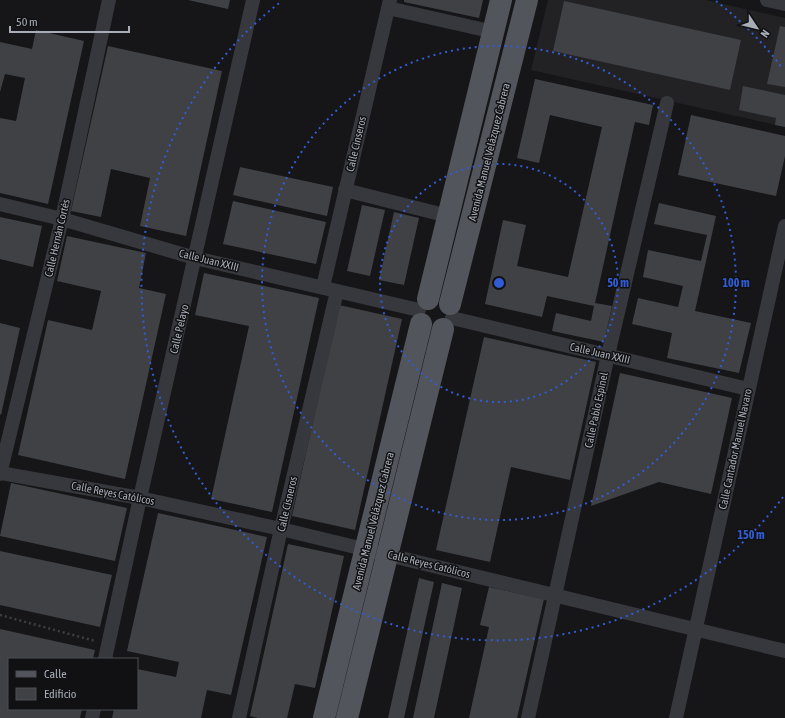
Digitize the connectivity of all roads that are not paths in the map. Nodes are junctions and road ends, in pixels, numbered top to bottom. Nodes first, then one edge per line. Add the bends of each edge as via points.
1 (109, 0) edge
2 (253, 0) edge
3 (501, 0) edge
4 (527, 0) edge
5 (766, 0) edge
6 (389, 4) edge
7 (785, 4) edge
8 (494, 32) junction
9 (667, 103) dead end
10 (345, 190) junction
11 (0, 204) edge
12 (448, 216) junction
13 (62, 219) junction
14 (785, 226) edge
15 (195, 258) junction
16 (323, 287) junction
17 (337, 291) junction
18 (423, 311) junction
19 (448, 317) junction
20 (608, 355) junction
21 (748, 389) junction
22 (0, 473) edge
23 (140, 498) junction
24 (281, 528) junction
25 (366, 549) junction
26 (388, 554) junction
27 (555, 595) junction
28 (696, 630) junction
29 (785, 651) edge
30 (105, 658) edge
31 (239, 718) edge
32 (324, 718) edge
33 (346, 718) edge
34 (528, 718) edge
35 (676, 718) edge

1 - 13 street, Calle Hernán Cortés
2 - 15 street, Calle Pelayo
3 - 8 main road, Avenida Manuel Velázquez Cabrera
4 - 19 main road, Avenida Manuel Velázquez Cabrera
5 - 7 street
6 - 8 street
6 - 10 street, Calle Cinseros
8 - 12 main road, Avenida Manuel Velázquez Cabrera
9 - 20 street, Calle Pablo Espinel
10 - 12 street
10 - 16 street, Calle Cinseros
11 - 13 street, Calle Juan XXIII
12 - 18 main road, Avenida Manuel Velázquez Cabrera
13 - 15 street, Calle Juan XXIII
13 - 22 street, Calle Hernán Cortés
14 - 21 street, Calle Cantador Manuel Navaro
15 - 16 street, Calle Juan XXIII
15 - 23 street, Calle Pelayo
16 - 17 street, Calle Juan XXIII
17 - 18 street, Calle Juan XXIII
17 - 24 street, Calle Cisneros
18 - 19 main road via 433,331
18 - 19 main road via 439,297
18 - 25 main road, Avenida Manuel Velázquez Cabrera
19 - 20 street, Calle Juan XXIII
19 - 26 main road, Avenida Manuel Velázquez Cabrera
20 - 21 street, Calle Juan XXIII
20 - 27 street, Calle Pablo Espinel
21 - 28 street, Calle Cantador Manuel Navaro
22 - 23 street, Calle Reyes Católicos
23 - 24 street, Calle Reyes Católicos
23 - 30 street, Calle Pelayo
24 - 25 street, Calle Reyes Católicos
24 - 31 street, Calle Cisneros
25 - 26 street, Calle Reyes Católicos
25 - 32 main road, Avenida Manuel Velázquez Cabrera
26 - 27 street, Calle Reyes Católicos
26 - 33 main road, Avenida Manuel Velázquez Cabrera
27 - 28 street, Calle Reyes Católicos
27 - 34 street, Calle Pablo Espinel
28 - 29 street, Calle Reyes Católicos
28 - 35 street, Calle Cantador Manuel Navaro

